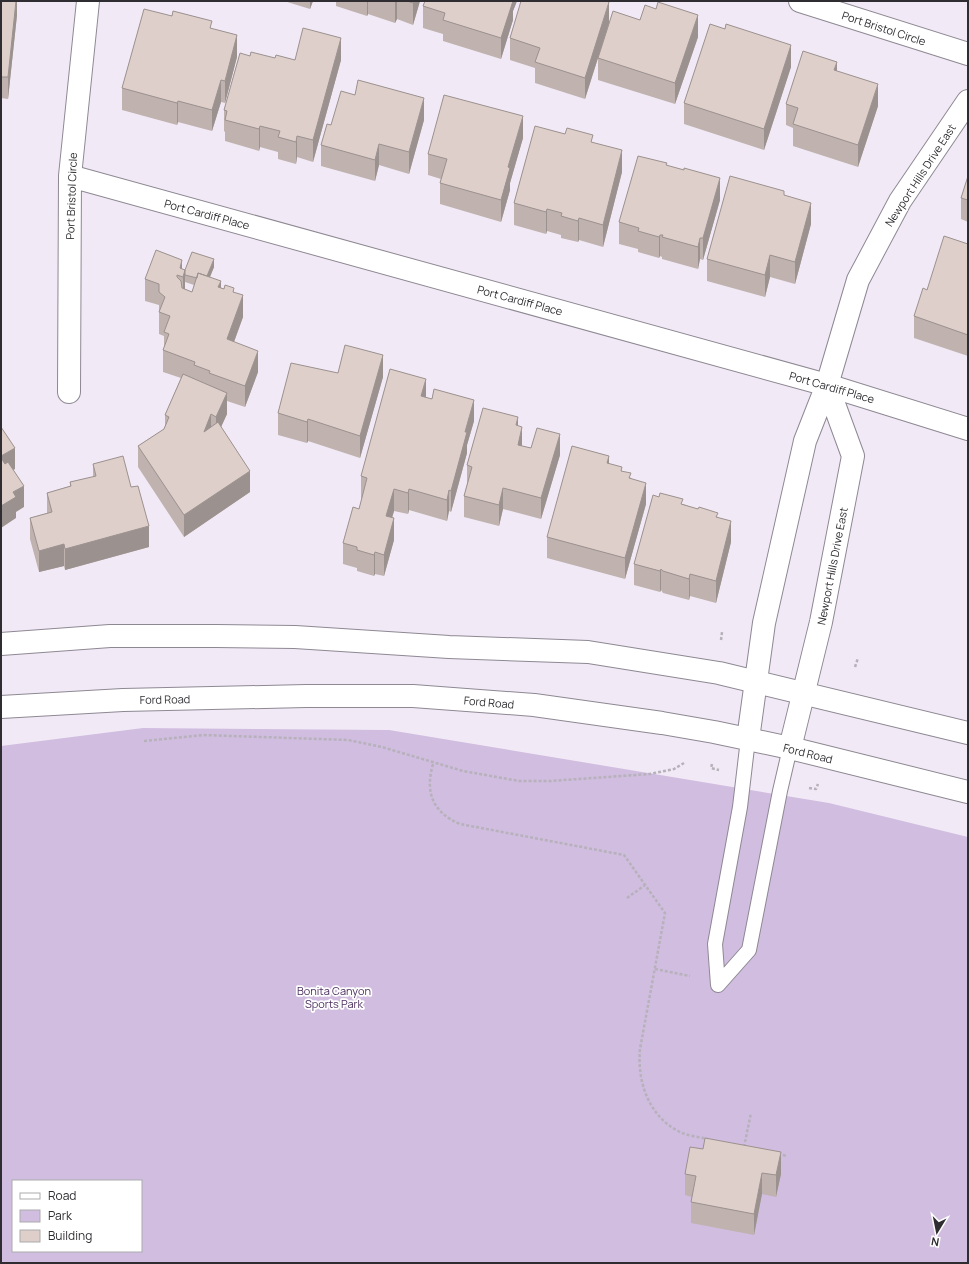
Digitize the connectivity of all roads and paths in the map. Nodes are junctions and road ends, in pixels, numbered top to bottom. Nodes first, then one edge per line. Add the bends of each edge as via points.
1 (88, 1) edge
2 (800, 1) edge
3 (968, 54) edge
4 (968, 101) edge
5 (70, 176) junction
6 (827, 385) junction
7 (69, 392) dead end
8 (968, 429) edge
9 (722, 632) dead end
10 (721, 640) dead end
11 (1, 644) edge
12 (858, 658) dead end
13 (855, 667) dead end
14 (756, 681) junction
15 (804, 692) junction
16 (1, 706) edge
17 (968, 732) edge
18 (748, 739) junction
19 (144, 741) dead end
20 (790, 748) junction
21 (684, 763) dead end
22 (433, 764) junction
23 (712, 764) dead end
24 (719, 770) dead end
25 (818, 784) dead end
26 (809, 788) dead end
27 (968, 792) edge
28 (645, 885) junction
29 (627, 898) dead end
30 (655, 969) junction
31 (690, 976) dead end
32 (751, 1113) dead end
33 (715, 1141) edge
34 (736, 1146) edge
35 (743, 1147) junction
36 (751, 1149) edge
37 (772, 1153) edge
38 (787, 1156) dead end

1 - 5 street, Port Bristol Circle
2 - 3 street, Port Bristol Circle
4 - 6 street, Newport Hills Drive East via 900,201 858,280
5 - 6 street, Port Cardiff Place
5 - 7 street, Port Bristol Circle
6 - 8 street, Port Cardiff Place
6 - 14 street, Newport Hills Drive East via 805,441 764,623
6 - 15 street, Newport Hills Drive East via 853,456 821,622
9 - 10 path
11 - 14 street via 110,636 295,637 449,647 588,652
12 - 13 path
14 - 15 street
14 - 18 street, Newport Hills Drive East
15 - 17 street
15 - 20 street, Newport Hills Drive East
16 - 18 street, Ford Road via 123,700 413,696 534,705 662,722
18 - 20 street, Ford Road
18 - 20 lane via 740,807 715,944 718,985 749,950
19 - 22 path via 203,735 348,740
20 - 27 street, Ford Road
21 - 22 path via 662,773 550,781 519,781
22 - 28 path via 430,782 433,800 444,815 452,820 460,824 624,855
23 - 24 path via 711,768
25 - 26 path via 816,789
28 - 29 path
28 - 30 path via 665,913
30 - 31 path
30 - 33 path via 638,1066 646,1096 666,1123 679,1132
32 - 35 path
34 - 35 path
35 - 36 path
37 - 38 path

